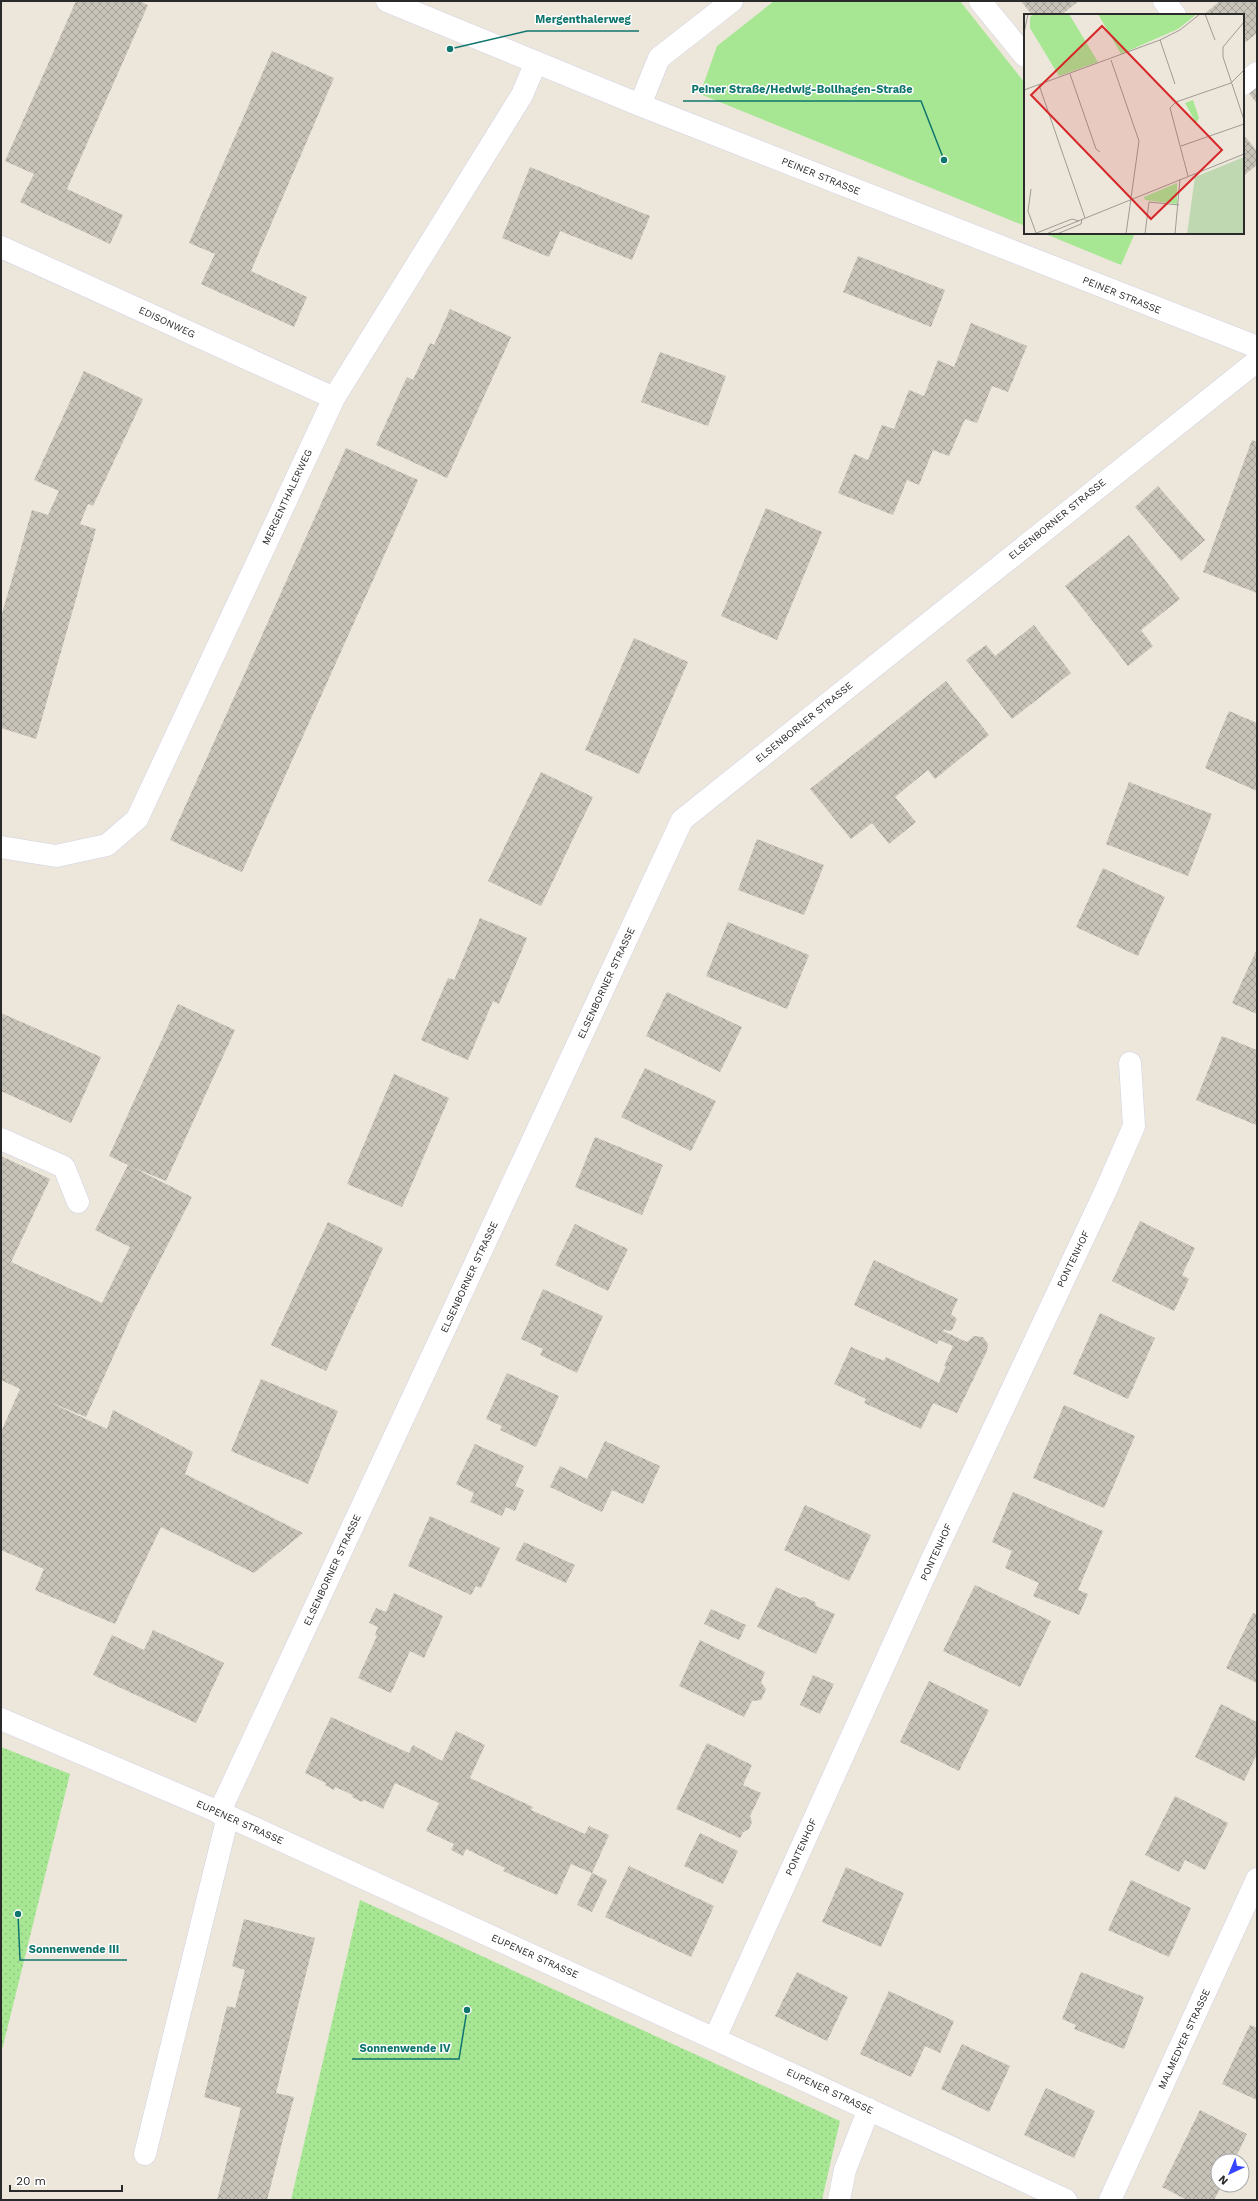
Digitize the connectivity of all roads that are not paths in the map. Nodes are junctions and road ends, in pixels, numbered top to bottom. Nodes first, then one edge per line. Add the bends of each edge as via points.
1 (387, 1) edge
2 (732, 1) edge
3 (980, 1) edge
4 (1164, 1) edge
5 (1174, 14) edge
6 (1024, 55) edge
7 (536, 62) junction
8 (1257, 73) edge
9 (1244, 83) edge
10 (640, 105) junction
11 (1, 247) edge
12 (1257, 347) edge
13 (1257, 361) edge
14 (334, 398) junction
15 (1, 847) edge
16 (1130, 1063) dead end
17 (1, 1139) edge
18 (78, 1202) dead end
19 (1, 1719) edge
20 (224, 1814) junction
21 (1257, 1879) edge
22 (715, 2038) junction
23 (869, 2109) junction
24 (146, 2154) dead end
25 (839, 2200) edge
26 (1066, 2200) edge
27 (1110, 2200) edge

1 - 7 street, PEINER STRASSE
2 - 10 street via 659,58
3 - 6 street
4 - 5 street
7 - 10 street, PEINER STRASSE
7 - 14 street, MERGENTHALERWEG via 522,95
8 - 9 street
10 - 12 street, PEINER STRASSE
11 - 14 street, EDISONWEG
13 - 20 street, ELSENBORNER STRASSE via 682,820
14 - 15 street, MERGENTHALERWEG via 137,819 107,845 56,856
16 - 22 street, PONTENHOF via 1134,1126 933,1557
17 - 18 street via 64,1168
19 - 20 street, EUPENER STRASSE
20 - 22 street, EUPENER STRASSE
20 - 24 street, ELSENBORNER STRASSE
21 - 27 street, MALMEDYER STRASSE
22 - 23 street, EUPENER STRASSE
23 - 25 street via 845,2170
23 - 26 street, EUPENER STRASSE

